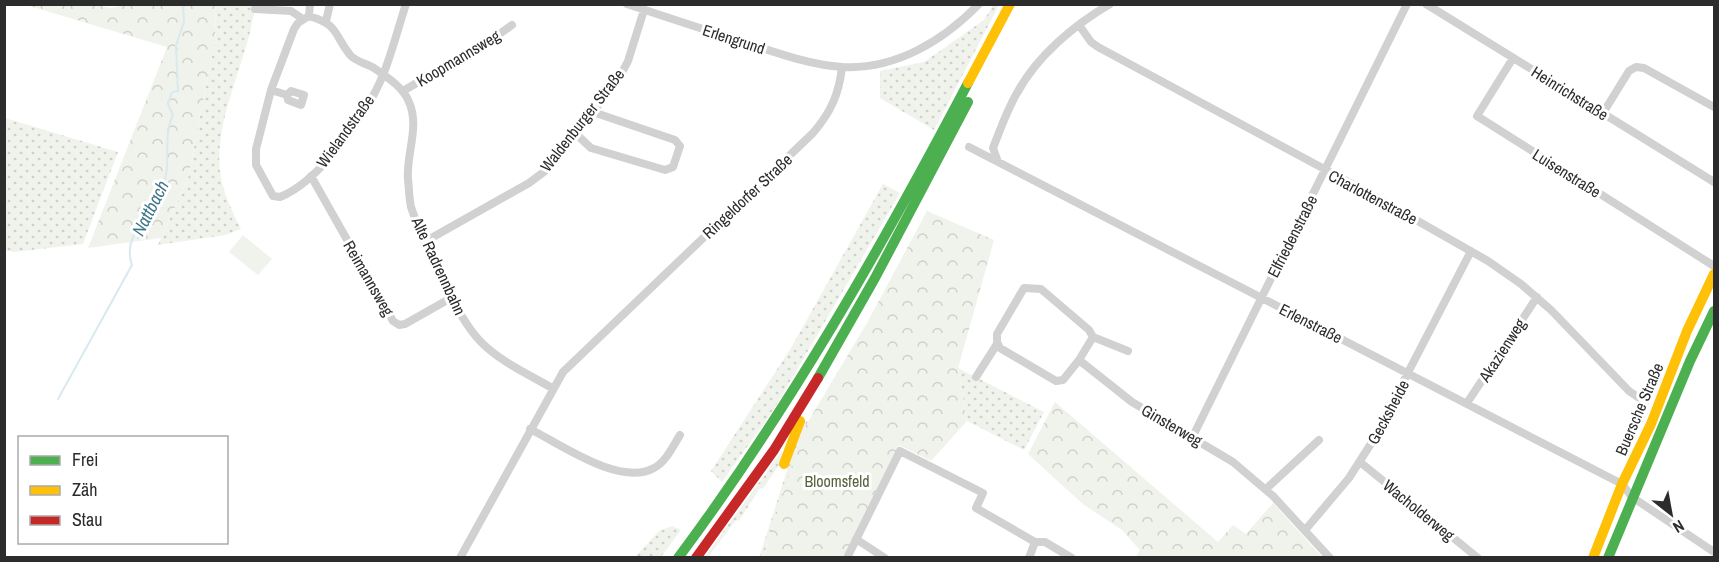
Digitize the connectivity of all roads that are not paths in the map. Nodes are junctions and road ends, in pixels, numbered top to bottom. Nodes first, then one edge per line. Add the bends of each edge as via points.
1 (310, 4) edge
2 (330, 4) edge
3 (406, 4) edge
4 (627, 4) edge
5 (979, 4) edge
6 (1010, 4) edge
7 (1019, 4) edge
8 (1110, 4) edge
9 (1407, 4) edge
10 (1426, 4) edge
11 (255, 9) dead end
12 (645, 10) junction
13 (306, 17) junction
14 (326, 21) junction
15 (512, 25) dead end
16 (1079, 25) junction
17 (1513, 58) junction
18 (842, 67) junction
19 (383, 76) junction
20 (271, 90) junction
21 (403, 91) junction
22 (287, 95) dead end
23 (1714, 107) edge
24 (593, 112) junction
25 (1603, 113) junction
26 (576, 134) junction
27 (969, 147) dead end
28 (998, 163) junction
29 (1325, 171) junction
30 (311, 176) junction
31 (1714, 182) edge
32 (426, 241) junction
33 (1471, 251) junction
34 (1714, 266) edge
35 (1714, 274) edge
36 (1261, 297) junction
37 (1537, 297) junction
38 (451, 298) junction
39 (1714, 311) edge
40 (1093, 337) junction
41 (997, 344) junction
42 (1128, 351) dead end
43 (1079, 360) junction
44 (1409, 373) junction
45 (976, 377) dead end
46 (552, 388) junction
47 (1645, 402) dead end
48 (805, 403) junction
49 (1467, 404) junction
50 (530, 429) junction
51 (680, 435) dead end
52 (1193, 436) junction
53 (1319, 440) dead end
54 (1360, 462) junction
55 (784, 464) dead end
56 (1622, 484) junction
57 (1266, 489) junction
58 (1632, 497) junction
59 (1306, 529) junction
60 (856, 539) junction
61 (1035, 542) junction
62 (1714, 552) edge
63 (1031, 557) edge
64 (460, 558) edge
65 (678, 558) edge
66 (696, 558) edge
67 (847, 558) edge
68 (885, 558) edge
69 (1072, 558) edge
70 (1330, 558) edge
71 (1478, 558) edge
72 (1593, 558) edge
73 (1608, 558) edge

1 - 13 street
2 - 14 street
3 - 19 street, Wielandstraße
4 - 12 street, Erlengrund
5 - 18 street via 953,29 909,55 876,64
6 - 65 main road via 781,417
7 - 48 main road via 861,307
8 - 16 street
9 - 29 street, Elfriedenstraße
10 - 17 street, Heinrichstraße
11 - 13 street via 291,11
12 - 18 street, Erlengrund via 792,58
12 - 24 street, Waldenburger Straße via 628,61
13 - 14 street
13 - 20 street via 294,29
14 - 19 street via 351,55
15 - 21 street, Koopmannsweg
16 - 28 street via 1052,49 1017,93 993,148
16 - 29 street, Charlottenstraße via 1098,48
17 - 25 street, Heinrichstraße
17 - 34 street, Luisenstraße via 1477,116
18 - 46 street, Ringeldorfer Straße via 828,115 813,133 576,358
19 - 21 street
19 - 30 street, Wielandstraße via 359,118
20 - 22 street
20 - 30 street, Wielandstraße via 258,134 256,165 273,196 285,196
21 - 32 street, Alte Radrennbahn via 413,117 407,165 411,205
23 - 25 street via 1636,67 1629,71
24 - 26 street, Waldenburger Straße
24 - 26 street via 675,140 680,146 673,167 665,170 591,148
25 - 31 street, Heinrichstraße
26 - 32 street, Waldenburger Straße via 545,171 529,183
27 - 28 street, Erlenstraße
28 - 36 street, Erlenstraße
29 - 33 street, Charlottenstraße
29 - 36 street, Elfriedenstraße
30 - 38 street, Reimannsweg via 393,321 405,324
32 - 38 street, Alte Radrennbahn
33 - 37 street, Charlottenstraße
33 - 44 street, Gecksheide
35 - 56 main road, Buersche Straße
36 - 44 street, Erlenstraße
36 - 52 street, Elfriedenstraße
37 - 47 street, Charlottenstraße via 1629,391
37 - 49 street, Akazienweg
38 - 46 street, Alte Radrennbahn via 480,341 504,361
39 - 58 main road, Buersche Straße
40 - 41 street via 1063,306 1041,289 1030,287 1021,291 997,334
40 - 42 street
40 - 43 street
41 - 43 street via 1056,381 1063,380
41 - 45 street
43 - 52 street, Ginsterweg via 1132,402
44 - 49 street, Erlenstraße
44 - 54 street, Gecksheide
46 - 50 street, Ringeldorfer Straße
48 - 55 main road
48 - 66 main road
49 - 56 street, Erlenstraße
50 - 51 street via 610,470 628,473 653,469 664,460
50 - 64 street, Ringeldorfer Straße
52 - 57 street, Ginsterweg
53 - 57 street
54 - 59 street, Gecksheide
54 - 71 street, Wacholderweg
56 - 58 street
56 - 72 main road, Buersche Straße
57 - 59 street, Ginsterweg
58 - 62 street
58 - 73 main road, Buersche Straße
59 - 70 street
60 - 61 street via 900,451 983,493 976,508
60 - 67 street
60 - 68 street
61 - 63 street
61 - 69 street via 1045,542

